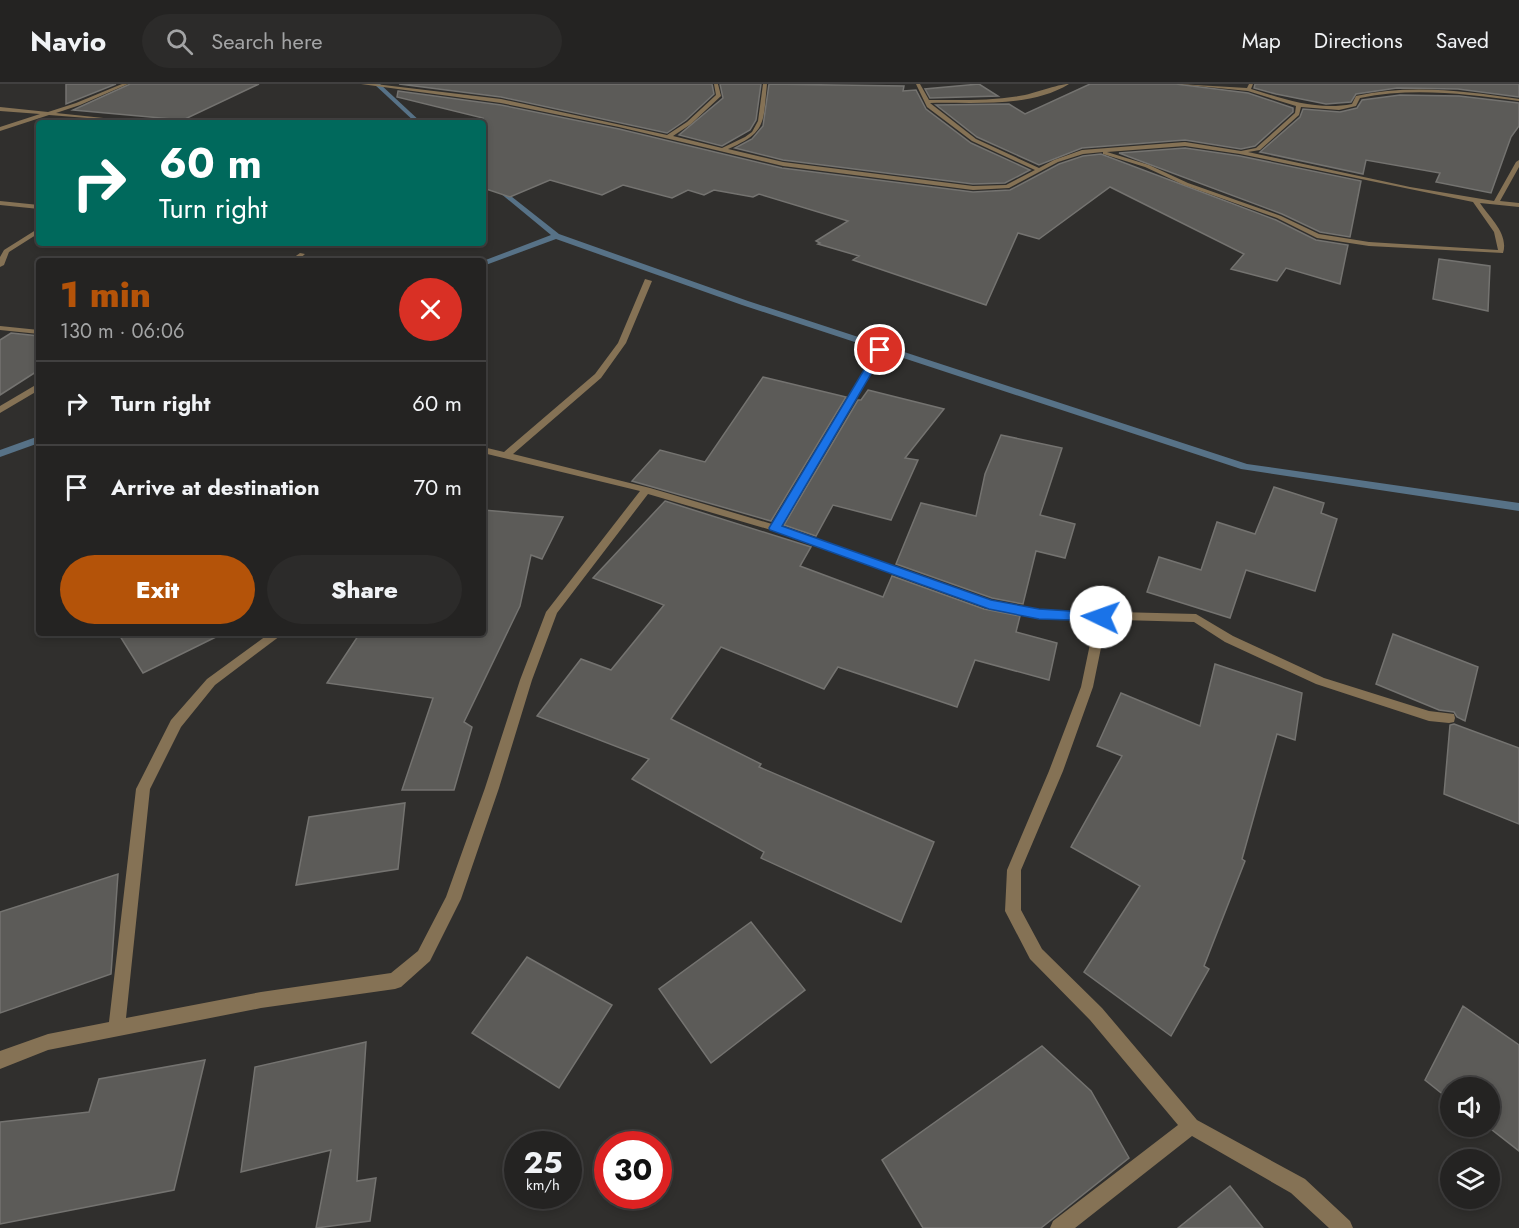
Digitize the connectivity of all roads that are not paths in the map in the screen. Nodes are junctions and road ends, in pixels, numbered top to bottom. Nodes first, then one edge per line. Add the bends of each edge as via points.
1 (126, 84) edge
2 (363, 84) edge
3 (442, 84) edge
4 (716, 84) edge
5 (765, 84) edge
6 (918, 84) edge
7 (1067, 84) edge
8 (1180, 84) edge
9 (1252, 84) edge
10 (1446, 84) edge
11 (1248, 90) junction
12 (426, 91) junction
13 (1436, 91) junction
14 (1519, 100) edge
15 (926, 102) junction
16 (1299, 105) junction
17 (0, 109) edge
18 (52, 112) junction
19 (122, 120) edge
20 (0, 129) edge
21 (668, 137) junction
22 (721, 150) junction
23 (1098, 151) junction
24 (1240, 152) junction
25 (1519, 162) edge
26 (1040, 170) junction
27 (1475, 201) junction
28 (0, 203) edge
29 (1496, 203) junction
30 (1519, 205) edge
31 (36, 207) edge
32 (36, 232) edge
33 (302, 254) dead end
34 (297, 258) edge
35 (0, 265) edge
36 (648, 281) dead end
37 (0, 328) edge
38 (36, 332) edge
39 (880, 350) dead end
40 (36, 388) edge
41 (0, 410) edge
42 (491, 454) edge
43 (645, 490) junction
44 (775, 528) junction
45 (1075, 616) junction
46 (274, 636) edge
47 (1449, 718) dead end
48 (117, 1028) junction
49 (0, 1060) edge
50 (1191, 1126) junction
51 (1060, 1228) edge
52 (1343, 1228) edge

1 - 18 street
2 - 12 street
3 - 12 street
4 - 21 street via 719,95
5 - 22 street via 759,128 752,137
6 - 15 street
7 - 15 street via 1024,97
8 - 11 street
9 - 11 street
10 - 13 street
11 - 16 street
12 - 21 street via 501,101
13 - 14 street
13 - 16 street via 1373,92 1358,97 1354,105 1339,108
15 - 26 street via 974,140
16 - 24 street via 1297,114 1258,149
17 - 18 street
18 - 19 street
18 - 20 street
21 - 22 street
22 - 26 street via 783,164 973,188 1007,187
23 - 24 street via 1185,144
23 - 26 street via 1073,155
23 - 27 street via 1279,217 1317,236 1369,244 1501,252 1503,245 1498,233
24 - 27 street
25 - 29 street
27 - 29 street
28 - 31 street
29 - 30 street
32 - 35 street via 6,251
33 - 34 street
36 - 42 street via 622,343 598,376
37 - 38 street
39 - 44 street
40 - 41 street
42 - 43 street
43 - 44 street
43 - 48 street via 552,612 453,899 424,956 395,981 261,1000
44 - 45 street via 989,604
45 - 47 street via 1196,618 1229,639 1320,681 1429,716
45 - 50 street via 1096,643 1087,687 1014,870 1013,911 1036,954 1096,1014
46 - 48 street via 211,682 176,724 144,789
48 - 49 street via 48,1042
50 - 51 street
50 - 52 street via 1298,1186

